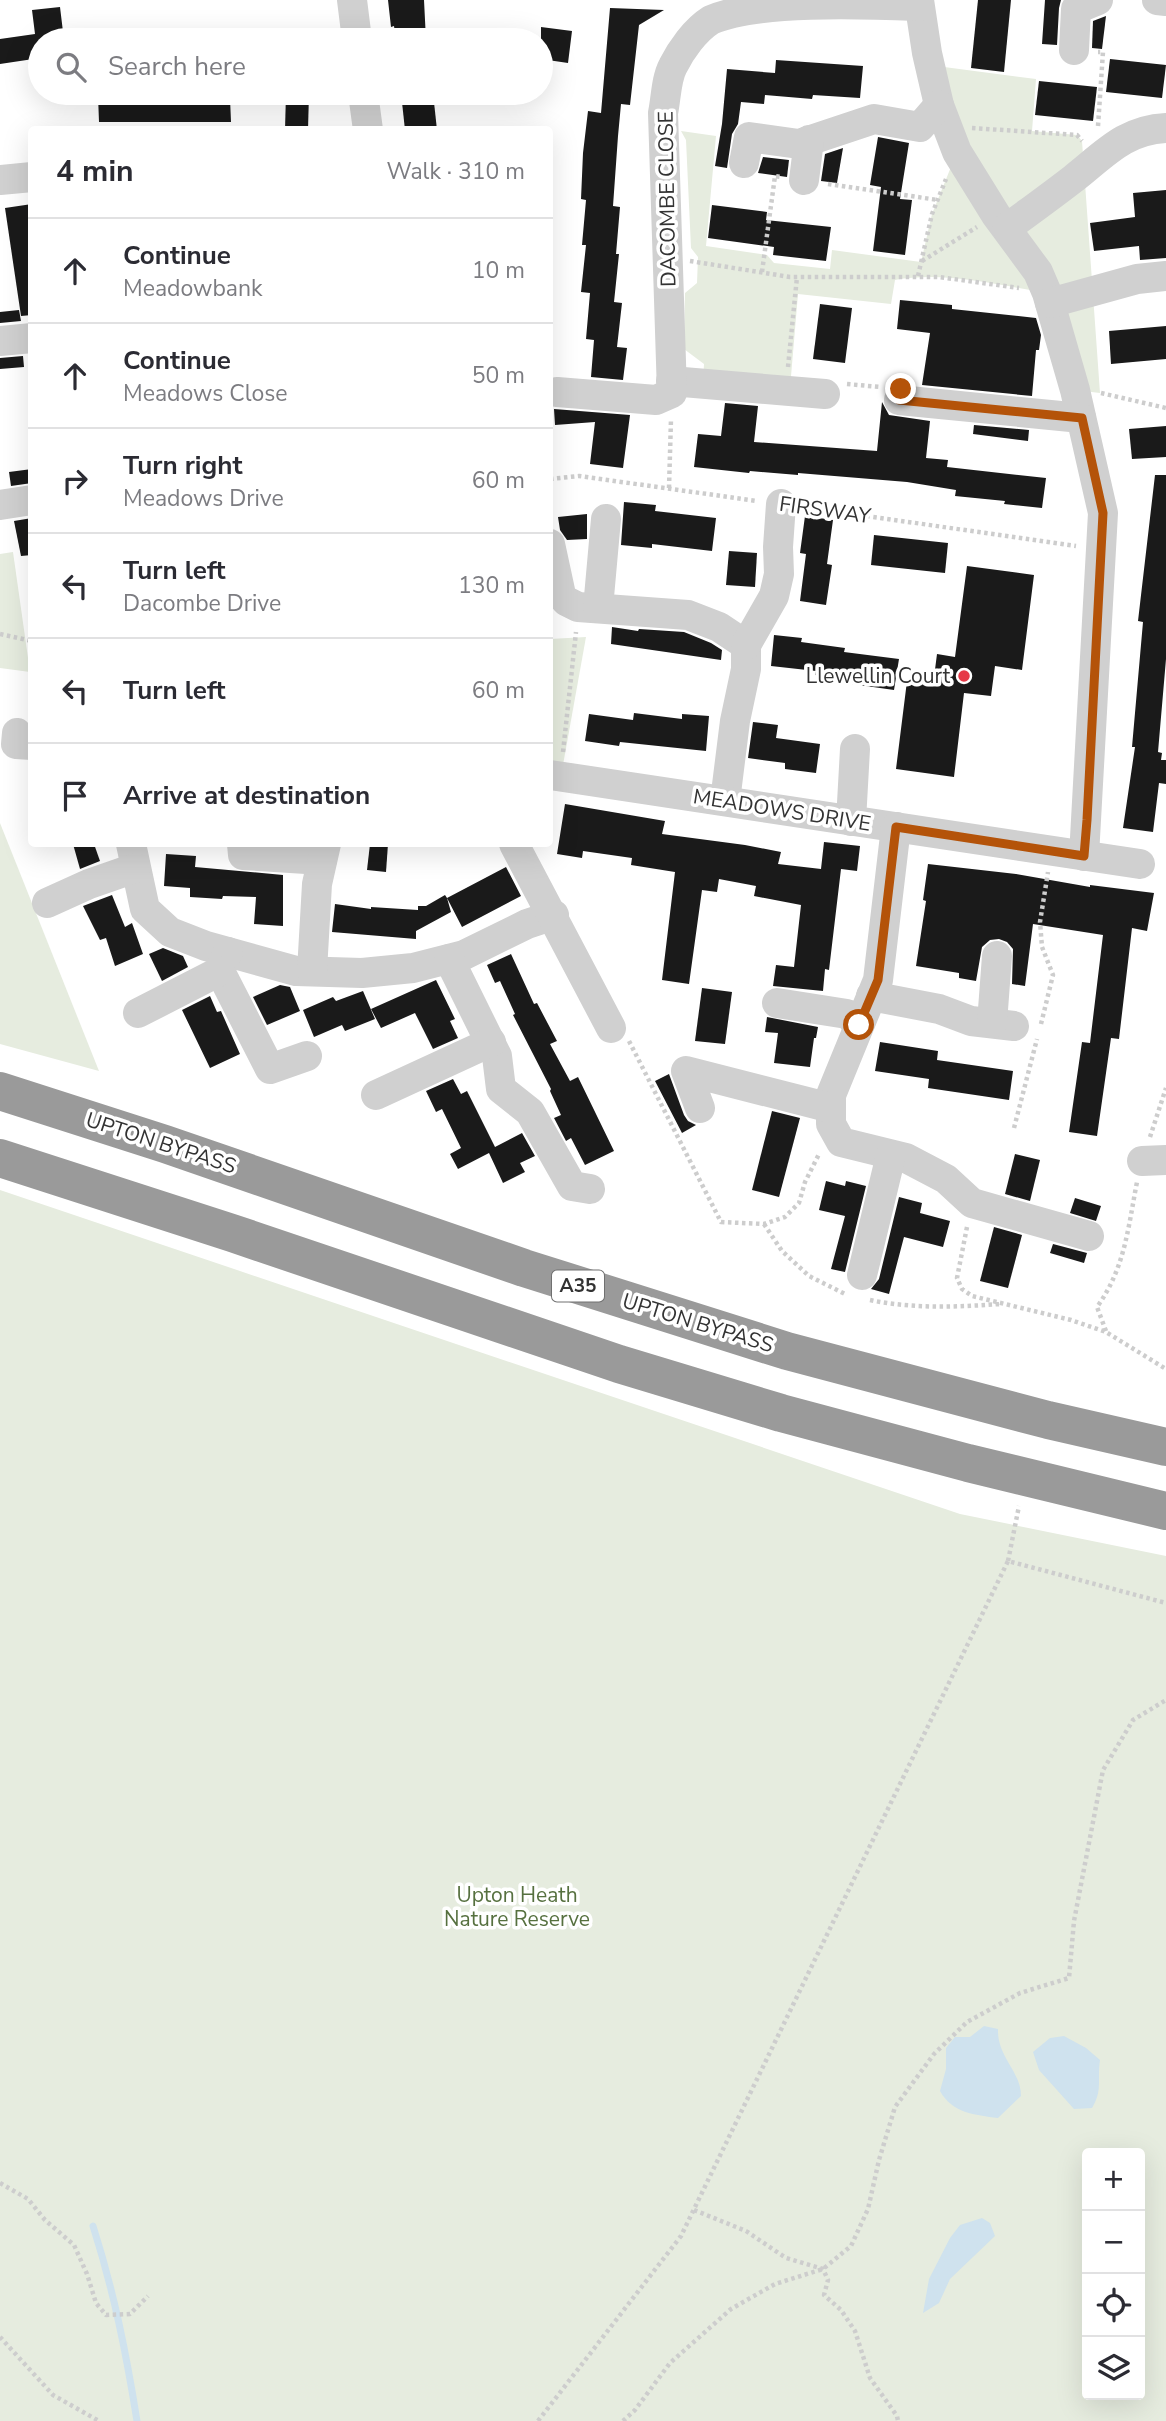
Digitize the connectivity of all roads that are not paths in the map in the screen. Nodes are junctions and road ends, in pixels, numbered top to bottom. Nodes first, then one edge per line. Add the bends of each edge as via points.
1 (352, 0) edge
2 (1098, 0) edge
3 (1157, 0) edge
4 (802, 1) edge
5 (1166, 1) edge
6 (919, 3) edge
7 (356, 28) edge
8 (1074, 50) road end
9 (365, 105) edge
10 (939, 105) junction
11 (367, 126) edge
12 (1166, 128) edge
13 (809, 140) junction
14 (744, 163) dead end
15 (28, 177) edge
16 (0, 180) edge
17 (804, 180) road end
18 (1002, 222) junction
19 (1166, 276) edge
20 (1049, 298) junction
21 (28, 338) edge
22 (0, 341) edge
23 (671, 387) junction
24 (557, 392) dead end
25 (825, 394) road end
26 (899, 400) road end
27 (1079, 404) junction
28 (28, 501) edge
29 (781, 504) road end
30 (0, 505) edge
31 (606, 519) dead end
32 (553, 558) edge
33 (588, 608) junction
34 (746, 645) junction
35 (855, 748) dead end
36 (555, 776) edge
37 (725, 801) junction
38 (851, 821) junction
39 (896, 827) junction
40 (243, 847) edge
41 (516, 847) edge
42 (324, 852) edge
43 (133, 856) edge
44 (1084, 856) junction
45 (1140, 864) dead end
46 (47, 903) dead end
47 (554, 915) junction
48 (997, 956) dead end
49 (449, 959) junction
50 (224, 962) junction
51 (312, 971) junction
52 (875, 988) junction
53 (777, 1003) dead end
54 (138, 1013) dead end
55 (859, 1025) junction
56 (611, 1028) road end
57 (491, 1042) junction
58 (307, 1056) dead end
59 (0, 1091) edge
60 (376, 1095) dead end
61 (700, 1108) dead end
62 (831, 1108) junction
63 (891, 1155) junction
64 (0, 1158) edge
65 (590, 1189) dead end
66 (1089, 1236) dead end
67 (862, 1275) dead end
68 (1166, 1447) edge
69 (1166, 1511) edge

1 - 7 street
2 - 8 street via 1076,9
3 - 5 street
4 - 6 street, DACOMBE CLOSE
4 - 23 street, DACOMBE CLOSE via 736,10 710,21 688,42 671,68 663,113
6 - 10 street
9 - 11 street
10 - 13 street via 920,127 885,109 874,119
10 - 18 street via 957,152
12 - 18 street via 1130,135 1076,177
13 - 14 street via 799,144 749,137
13 - 17 street
15 - 16 street
18 - 20 street via 1038,272
19 - 20 street
20 - 27 street
21 - 22 street
23 - 24 street via 656,400
23 - 25 street
26 - 27 street
27 - 44 street via 1103,513
28 - 30 street
29 - 34 street via 774,596
31 - 33 street
32 - 33 street via 561,594 566,601
33 - 34 street via 688,615 719,626
34 - 37 street
35 - 38 street
36 - 37 street, MEADOWS DRIVE
37 - 38 street, MEADOWS DRIVE
38 - 39 street, MEADOWS DRIVE
39 - 44 street, MEADOWS DRIVE
39 - 52 street
40 - 42 street via 243,855
41 - 47 street
42 - 51 street via 317,884
43 - 46 street
43 - 50 street via 145,909 170,932
44 - 45 street, MEADOWS DRIVE
47 - 49 street
47 - 56 street
48 - 52 street via 1003,1025 971,1021
49 - 51 street via 413,968
49 - 57 street
50 - 51 street
50 - 54 street
50 - 58 street via 270,1069
52 - 55 street
53 - 55 street via 847,1014
55 - 62 street via 831,1095
57 - 60 street
57 - 65 street via 501,1089 530,1112 572,1186
59 - 68 highway, UPTON BYPASS / A35 via 524,1268 787,1351
61 - 62 street via 686,1072
62 - 63 street via 831,1124 841,1142
63 - 66 street via 946,1179 972,1203
63 - 67 street
64 - 69 highway via 619,1364 782,1413

